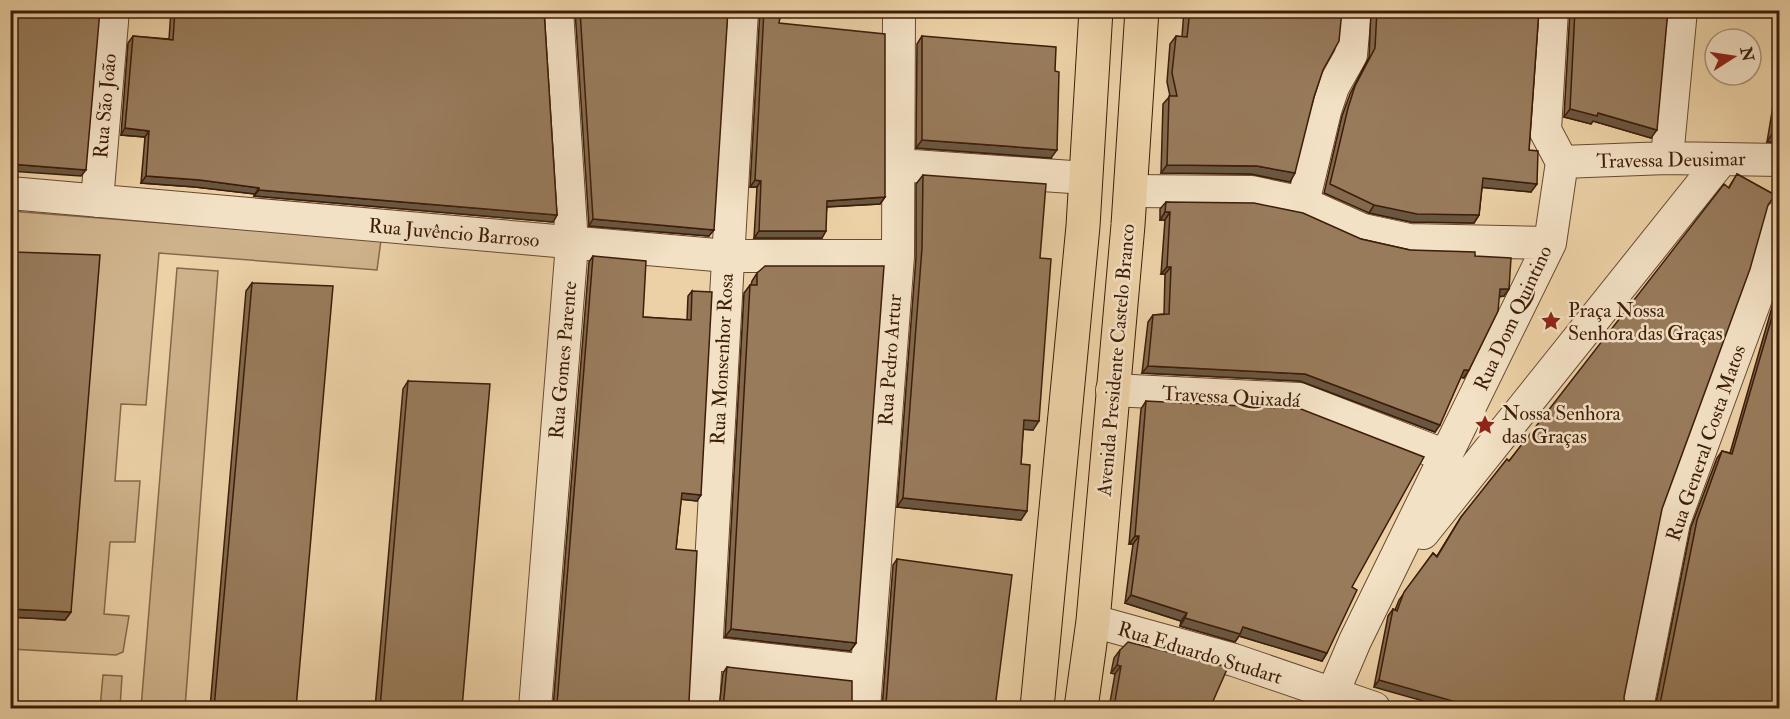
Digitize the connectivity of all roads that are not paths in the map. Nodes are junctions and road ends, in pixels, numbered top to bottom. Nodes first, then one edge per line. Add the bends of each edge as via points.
1 (114, 10) edge
2 (557, 10) edge
3 (742, 10) edge
4 (899, 10) edge
5 (1096, 10) edge
6 (1142, 10) edge
7 (1355, 10) edge
8 (1552, 10) edge
9 (1681, 10) edge
10 (1093, 52) junction
11 (1139, 54) junction
12 (1667, 158) junction
13 (1722, 159) junction
14 (1779, 160) edge
15 (1562, 162) junction
16 (899, 165) junction
17 (1086, 178) junction
18 (1130, 191) junction
19 (10, 194) edge
20 (97, 201) junction
21 (1303, 203) junction
22 (1779, 217) edge
23 (1550, 243) junction
24 (572, 244) junction
25 (727, 256) junction
26 (898, 256) junction
27 (1112, 390) junction
28 (1446, 456) junction
29 (1389, 576) junction
30 (1093, 621) junction
31 (706, 653) junction
32 (867, 671) junction
33 (1331, 702) edge
34 (535, 708) edge
35 (703, 708) edge
36 (864, 708) edge
37 (1037, 708) edge
38 (1081, 708) edge
39 (1374, 708) edge
40 (1637, 708) edge

1 - 20 street, Rua São João
2 - 24 street, Rua Gomes Parente
3 - 25 street, Rua Monsenhor Rosa
4 - 16 street, Rua Pedro Artur
5 - 10 main road
6 - 11 main road, Avenida Presidente Castelo Branco
7 - 21 street via 1350,55 1325,111
8 - 15 street via 1545,130
9 - 12 street
10 - 11 main road
10 - 17 main road
11 - 18 main road, Avenida Presidente Castelo Branco
12 - 13 street, Travessa Deusimar
12 - 15 street, Travessa Deusimar
13 - 14 street, Travessa Deusimar
13 - 29 street, Rua Dom Quintino
15 - 23 street, Rua Dom Quintino
16 - 17 street
16 - 26 street, Rua Pedro Artur
17 - 37 main road
18 - 21 street via 1251,192
18 - 27 main road, Avenida Presidente Castelo Branco
19 - 20 street, Rua Juvêncio Barroso
20 - 24 street, Rua Juvêncio Barroso
21 - 23 street via 1380,235 1409,240
22 - 40 street, Rua General Costa Matos via 1762,282 1674,522
23 - 28 street, Rua Dom Quintino
24 - 25 street, Rua Juvêncio Barroso
24 - 34 street, Rua Gomes Parente
25 - 26 street, Rua Juvêncio Barroso
25 - 31 street, Rua Monsenhor Rosa
26 - 32 street, Rua Pedro Artur
27 - 28 street, Travessa Quixadá via 1299,399
27 - 30 main road, Avenida Presidente Castelo Branco
28 - 29 street, Rua Dom Quintino
29 - 33 street, Rua Dom Quintino via 1369,611
30 - 33 street, Rua Eduardo Studart via 1234,660
30 - 38 main road, Avenida Presidente Castelo Branco
31 - 32 street
31 - 35 street, Rua Monsenhor Rosa
32 - 36 street, Rua Pedro Artur
33 - 39 street, Rua Eduardo Studart

